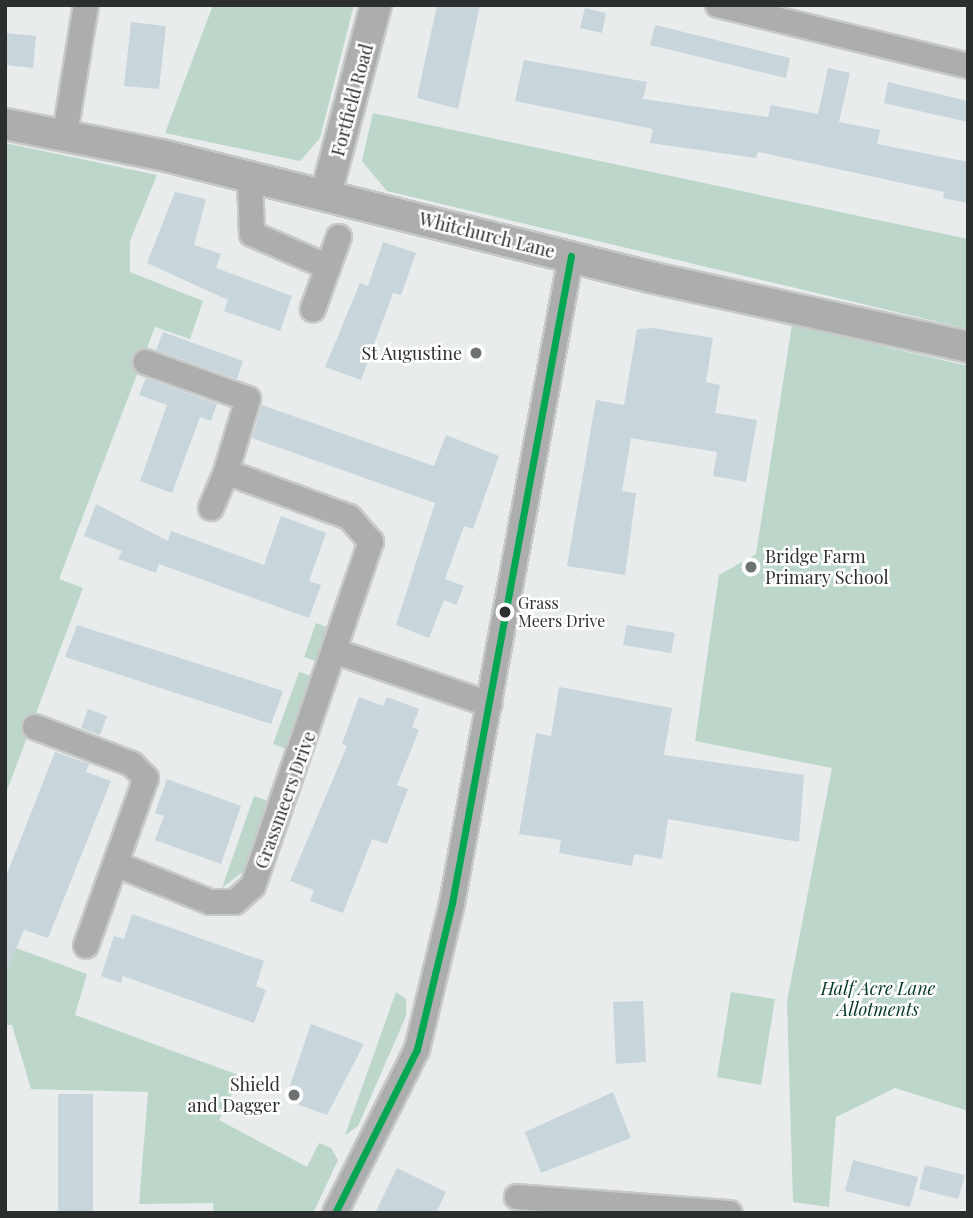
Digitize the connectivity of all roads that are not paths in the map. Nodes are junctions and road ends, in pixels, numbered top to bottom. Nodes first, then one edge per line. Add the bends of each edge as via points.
1 (86, 5) edge
2 (376, 5) edge
3 (719, 5) edge
4 (968, 66) edge
5 (5, 124) edge
6 (65, 134) junction
7 (250, 177) junction
8 (326, 194) junction
9 (340, 237) dead end
10 (571, 256) junction
11 (328, 267) junction
12 (313, 309) dead end
13 (968, 347) edge
14 (145, 362) dead end
15 (226, 472) junction
16 (211, 508) dead end
17 (337, 652) junction
18 (489, 704) junction
19 (35, 727) dead end
20 (117, 865) junction
21 (86, 946) dead end
22 (517, 1198) dead end
23 (556, 1206) edge
24 (335, 1213) edge
25 (729, 1213) edge

1 - 6 street
2 - 8 street, Fortfield Road
3 - 4 street
5 - 6 street, Whitchurch Lane
6 - 7 street, Whitchurch Lane
7 - 8 street, Whitchurch Lane
7 - 11 street via 252,234
8 - 10 street, Whitchurch Lane
9 - 11 street
10 - 13 street, Whitchurch Lane
10 - 18 street
11 - 12 street
14 - 15 street via 248,399
15 - 16 street
15 - 17 street, Grassmeers Drive via 362,526 371,542
17 - 18 street
17 - 20 street, Grassmeers Drive via 253,886 235,902 210,902
18 - 24 street via 453,902 417,1049
19 - 20 street via 132,764 146,778
20 - 21 street
22 - 23 street
23 - 25 street

